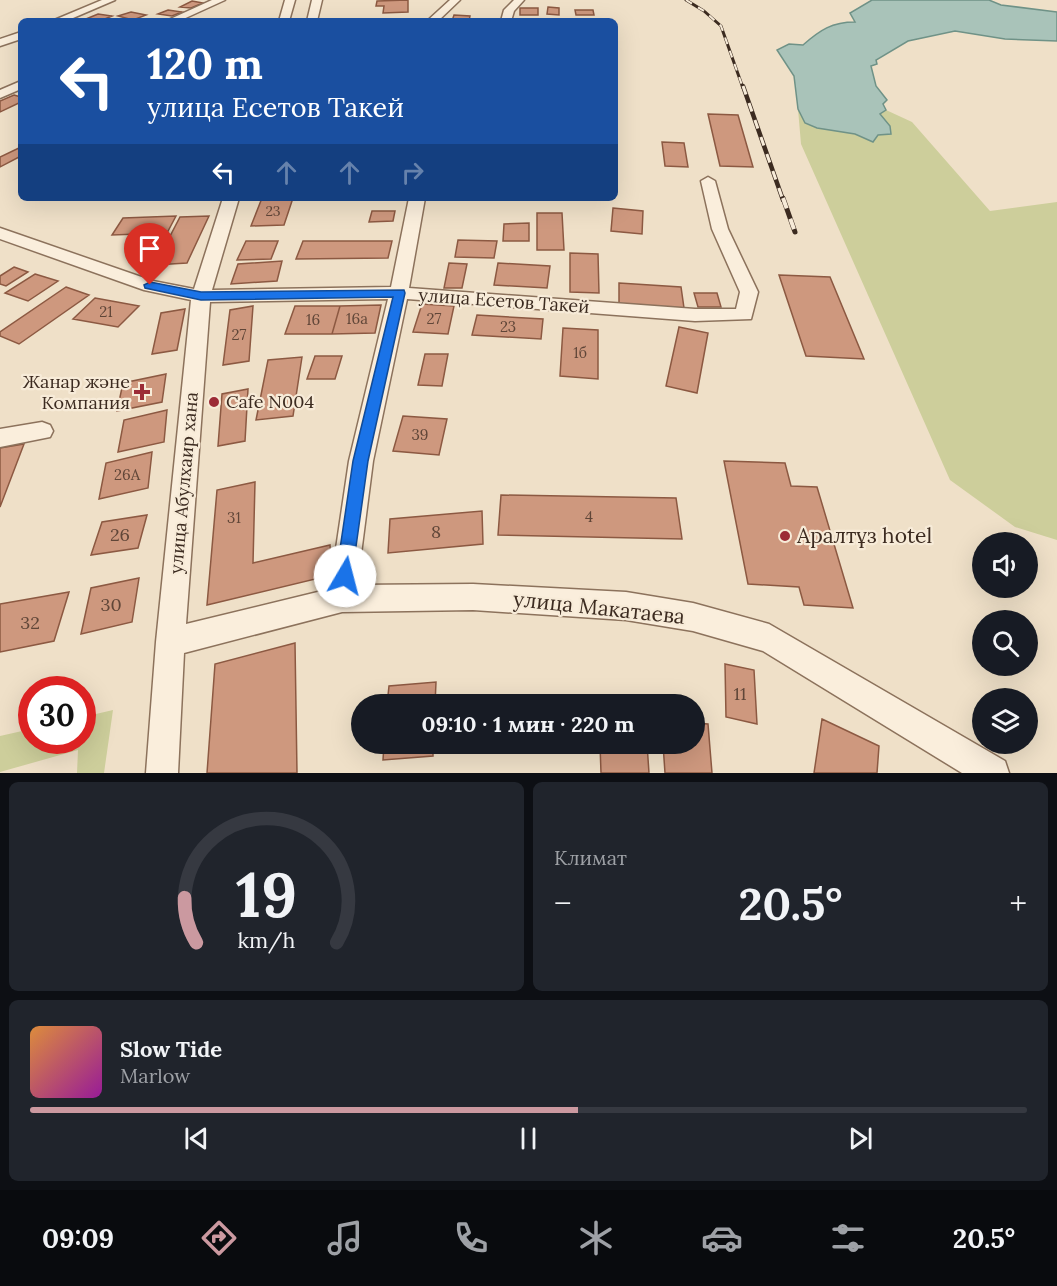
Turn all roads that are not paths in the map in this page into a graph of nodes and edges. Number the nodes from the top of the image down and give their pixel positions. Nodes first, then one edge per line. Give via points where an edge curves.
1 (110, 0) edge
2 (220, 0) edge
3 (290, 0) edge
4 (317, 0) edge
5 (455, 0) edge
6 (519, 0) edge
7 (65, 18) edge
8 (178, 18) edge
9 (285, 18) edge
10 (315, 18) edge
11 (436, 18) edge
12 (507, 18) edge
13 (18, 36) edge
14 (0, 45) edge
15 (18, 50) edge
16 (708, 181) dead end
17 (230, 201) edge
18 (416, 201) edge
19 (0, 233) edge
20 (399, 293) junction
21 (201, 296) junction
22 (42, 431) dead end
23 (0, 438) edge
24 (342, 598) junction
25 (170, 642) junction
26 (162, 773) edge
27 (993, 773) edge

1 - 7 street
2 - 8 street
3 - 9 street
4 - 10 street
5 - 11 street
6 - 12 street
13 - 14 street
14 - 15 street
16 - 20 street, улица Есетов Такей via 720,229 749,292 744,315 695,315
17 - 21 street, улица Абулхаир хана
18 - 20 street
19 - 21 street, улица Есетов Такей via 150,285
20 - 21 street, улица Есетов Такей
20 - 24 street via 361,461
21 - 25 street, улица Абулхаир хана
22 - 23 street
24 - 25 street, улица Макатаева
24 - 27 street, улица Макатаева via 473,597 626,606 693,617 769,638
25 - 26 street, улица Абулхаир хана

